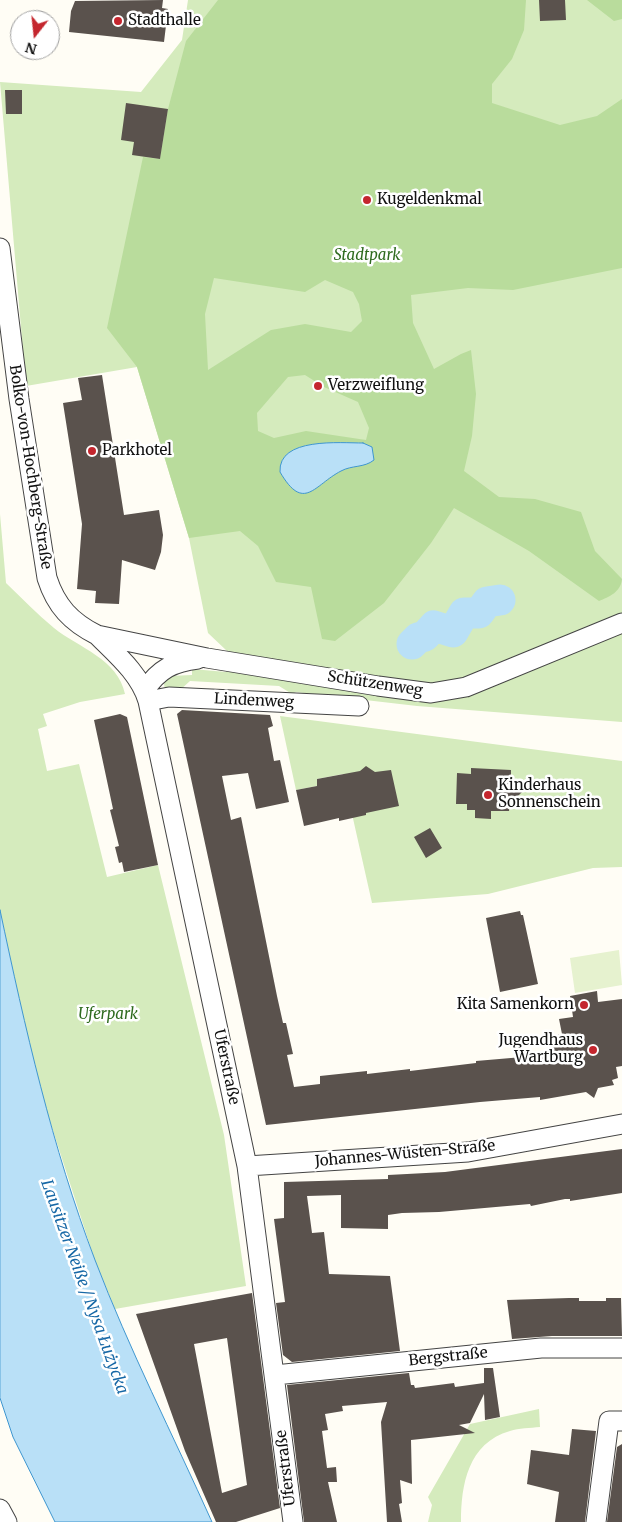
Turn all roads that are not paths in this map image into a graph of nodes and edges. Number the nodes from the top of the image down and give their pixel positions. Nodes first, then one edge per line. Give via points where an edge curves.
1 (0, 248) edge
2 (622, 623) edge
3 (97, 634) junction
4 (207, 658) junction
5 (146, 695) junction
6 (359, 706) dead end
7 (622, 1124) edge
8 (247, 1166) junction
9 (622, 1348) edge
10 (275, 1375) junction
11 (616, 1421) edge
12 (294, 1522) edge
13 (596, 1522) edge

1 - 3 street, Bolko-von-Hochberg-Straße via 47,578 62,610 81,627
2 - 4 street, Schützenweg via 466,687 431,693
3 - 4 street, Schützenweg
3 - 5 street, Uferstraße via 135,674
4 - 5 street, Schützenweg via 167,666 155,676
5 - 6 street, Lindenweg
5 - 8 street, Uferstraße
7 - 8 street, Johannes-Wüsten-Straße via 468,1152
8 - 10 street, Uferstraße
9 - 10 street, Bergstraße via 541,1348
10 - 12 street, Uferstraße
11 - 13 street

